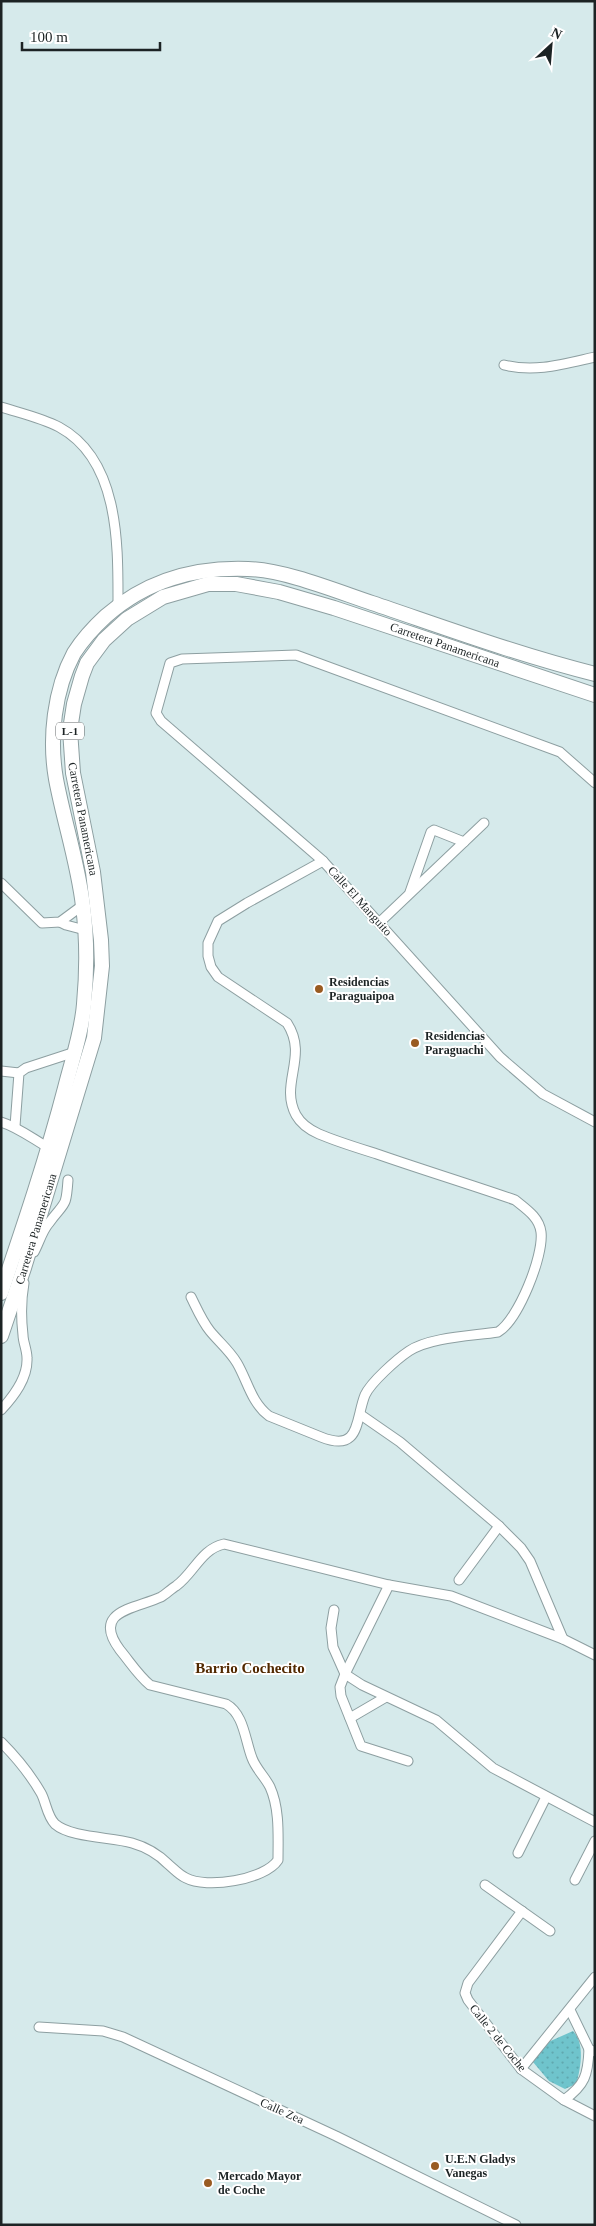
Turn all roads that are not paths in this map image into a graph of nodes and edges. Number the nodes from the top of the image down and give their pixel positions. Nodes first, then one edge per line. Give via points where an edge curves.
1 (595, 358) edge
2 (504, 366) dead end
3 (1, 406) edge
4 (118, 605) junction
5 (595, 674) edge
6 (595, 695) edge
7 (595, 783) edge
8 (484, 823) dead end
9 (464, 842) junction
10 (323, 861) junction
11 (1, 883) edge
12 (410, 894) junction
13 (83, 905) junction
14 (60, 922) junction
15 (380, 922) junction
16 (85, 930) junction
17 (75, 1052) junction
18 (1, 1071) edge
19 (19, 1073) junction
20 (1, 1122) edge
21 (595, 1122) edge
22 (15, 1126) junction
23 (49, 1148) junction
24 (68, 1180) dead end
25 (43, 1221) junction
26 (1, 1293) edge
27 (190, 1298) dead end
28 (1, 1336) edge
29 (1, 1410) edge
30 (361, 1415) junction
31 (499, 1526) junction
32 (459, 1580) dead end
33 (389, 1585) junction
34 (334, 1610) dead end
35 (563, 1639) junction
36 (595, 1655) edge
37 (345, 1674) junction
38 (386, 1697) junction
39 (350, 1718) junction
40 (1, 1742) edge
41 (408, 1761) dead end
42 (546, 1797) junction
43 (595, 1822) edge
44 (595, 1841) edge
45 (518, 1853) dead end
46 (575, 1880) dead end
47 (485, 1885) dead end
48 (522, 1911) junction
49 (550, 1931) dead end
50 (595, 1977) edge
51 (570, 2010) junction
52 (39, 2027) dead end
53 (592, 2051) edge
54 (520, 2069) junction
55 (564, 2100) junction
56 (595, 2116) edge
57 (516, 2225) edge

1 - 2 street via 564,366 532,369
3 - 4 street via 59,427 89,454 112,502 118,546
4 - 5 main road, Carretera Panamericana / L-1 via 180,575 207,569 250,569 283,575
4 - 13 main road, Carretera Panamericana / L-1 via 94,626 74,654 59,698 55,723 57,782
6 - 25 main road, Carretera Panamericana / L-1 via 334,608 236,584 208,584 163,597 127,618 104,640 87,663 74,704 70,730 73,773 98,900 102,966 94,1038
7 - 10 street, Calle El Manguito via 560,752 296,655 182,659 170,663 156,713 161,721
8 - 9 street
9 - 12 street
9 - 12 street via 439,830 431,832
10 - 15 street, Calle El Manguito
10 - 30 street via 218,921 208,943 211,967 218,977 287,1023 294,1033 297,1046 290,1099 297,1117 318,1134 515,1200 534,1215 541,1232 539,1256 514,1317 506,1327 498,1332 421,1344 407,1352 371,1386
11 - 14 street via 42,923
12 - 15 street
13 - 14 street
13 - 16 main road, Carretera Panamericana / L-1
14 - 16 street
15 - 21 street, Calle El Manguito via 500,1057 543,1094
16 - 17 main road, Carretera Panamericana / L-1 via 84,1006
17 - 19 street
17 - 23 main road, Carretera Panamericana / L-1
18 - 19 street
19 - 22 street
20 - 22 street
22 - 23 street
23 - 26 main road, Carretera Panamericana / L-1
24 - 25 street via 62,1209
25 - 28 main road, Carretera Panamericana / L-1
25 - 29 street via 24,1282 23,1336 27,1359 23,1378 13,1397
27 - 30 street via 210,1332 238,1364 256,1404 269,1416 336,1442 351,1437
30 - 31 street via 400,1442
31 - 32 street
31 - 35 street via 530,1561
33 - 35 street via 451,1596
33 - 37 street
33 - 40 street via 224,1544 208,1551 179,1584 161,1596 120,1612 111,1623 113,1640 150,1685 226,1704 236,1712 252,1758 270,1787 277,1816 278,1860 268,1870 244,1880 190,1880 142,1846 66,1830 56,1824 32,1780
34 - 37 street via 331,1628 333,1647
35 - 36 street
37 - 38 street
37 - 39 street via 340,1692
38 - 39 street
38 - 42 street via 436,1720 493,1768
39 - 41 street via 362,1747
42 - 43 street
42 - 45 street
44 - 46 street
47 - 48 street
48 - 49 street
48 - 54 street, Calle 2 de Coche via 468,1983 465,1993
50 - 51 street
51 - 53 street
51 - 54 street
52 - 57 street, Calle Zea via 103,2031 123,2037 336,2136
53 - 55 street via 588,2070 578,2090
54 - 55 street, Calle 2 de Coche
55 - 56 street, Calle 2 de Coche

